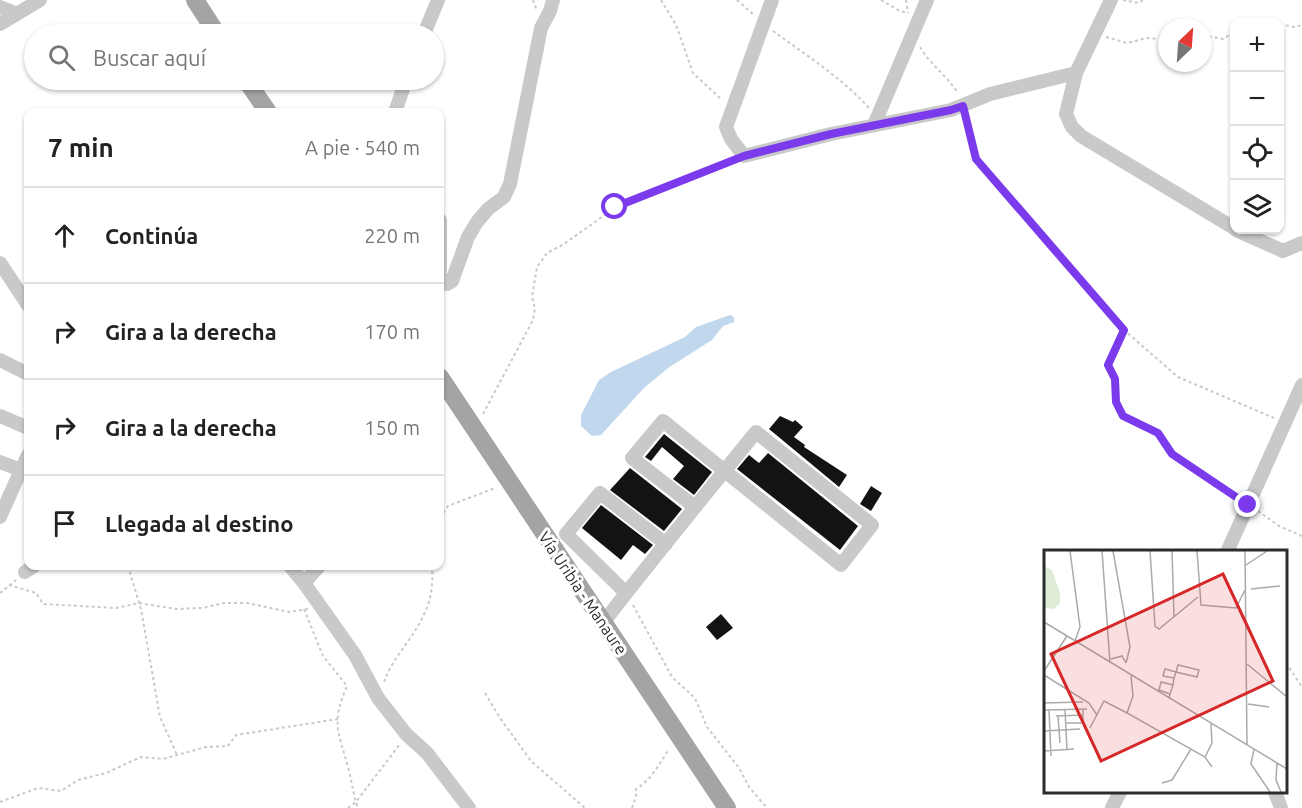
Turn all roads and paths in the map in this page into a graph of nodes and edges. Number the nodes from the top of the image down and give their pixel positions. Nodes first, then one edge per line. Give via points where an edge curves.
1 (40, 0) edge
2 (195, 0) edge
3 (438, 0) edge
4 (553, 0) edge
5 (661, 0) edge
6 (736, 0) edge
7 (772, 0) edge
8 (881, 0) edge
9 (906, 0) edge
10 (927, 0) edge
11 (1111, 0) edge
12 (1122, 0) edge
13 (1143, 0) edge
14 (0, 8) edge
15 (17, 14) junction
16 (762, 23) junction
17 (912, 23) junction
18 (0, 24) edge
19 (211, 24) edge
20 (428, 24) edge
21 (1284, 25) edge
22 (1302, 25) edge
23 (1094, 35) junction
24 (1230, 35) edge
25 (1212, 37) edge
26 (1158, 39) edge
27 (1076, 72) junction
28 (253, 90) edge
29 (403, 90) edge
30 (963, 106) junction
31 (265, 108) edge
32 (396, 108) edge
33 (731, 108) junction
34 (875, 121) junction
35 (744, 156) junction
36 (1230, 226) edge
37 (1246, 234) edge
38 (1302, 243) edge
39 (0, 263) edge
40 (444, 282) edge
41 (24, 299) edge
42 (1124, 330) junction
43 (0, 360) edge
44 (24, 372) edge
45 (444, 383) edge
46 (1302, 385) edge
47 (0, 416) edge
48 (1285, 423) junction
49 (24, 426) edge
50 (474, 429) junction
51 (0, 462) edge
52 (24, 464) edge
53 (21, 470) junction
54 (725, 471) junction
55 (509, 482) junction
56 (1248, 505) junction
57 (695, 507) junction
58 (444, 512) edge
59 (0, 517) edge
60 (1302, 536) edge
61 (666, 544) junction
62 (1228, 550) edge
63 (29, 570) edge
64 (129, 570) edge
65 (293, 570) edge
66 (315, 570) edge
67 (432, 570) edge
68 (304, 583) junction
69 (9, 585) junction
70 (0, 593) edge
71 (626, 593) junction
72 (139, 603) junction
73 (304, 608) junction
74 (326, 611) junction
75 (603, 623) junction
76 (1287, 664) edge
77 (1302, 687) edge
78 (485, 693) dead end
79 (378, 698) junction
80 (338, 719) junction
81 (406, 734) junction
82 (678, 735) junction
83 (177, 755) junction
84 (1119, 793) edge
85 (1275, 793) edge
86 (0, 802) edge
87 (356, 802) junction
88 (348, 808) edge
89 (358, 808) edge
90 (469, 808) edge
91 (585, 808) edge
92 (632, 808) edge
93 (727, 808) edge
94 (767, 808) edge
95 (1112, 808) edge
96 (1281, 808) edge

1 - 15 street
2 - 19 main road
3 - 20 street
4 - 40 street via 541,28 510,184 504,197 477,222 452,281
5 - 33 path via 676,25 693,73
6 - 16 path
7 - 16 street
8 - 17 path
9 - 17 path
10 - 17 street
11 - 23 street
12 - 13 path
14 - 15 street
15 - 18 street
16 - 33 street
16 - 34 path via 842,82 858,96
17 - 30 path via 914,44 953,87
17 - 34 street
21 - 22 path
23 - 26 path via 1127,43
23 - 27 street
24 - 25 path via 1223,39
27 - 30 street via 990,94
27 - 36 street via 1066,114 1081,136
28 - 31 main road
29 - 32 street
30 - 34 street
30 - 42 path via 976,159
33 - 35 street via 726,127
34 - 35 street
35 - 50 path via 615,207 547,254 537,267 533,320
37 - 38 street via 1283,251
39 - 41 street
42 - 48 path via 1178,377
42 - 56 path via 1108,365 1123,416 1158,433 1172,454
43 - 44 street
45 - 50 main road, Vía Uribia - Manaure
46 - 48 street
47 - 49 street
48 - 56 street
50 - 55 main road, Vía Uribia - Manaure
51 - 53 street
52 - 53 street
53 - 59 street
54 - 54 street via 756,432 872,525 841,565
54 - 57 street
54 - 57 street via 663,421 632,458
55 - 58 path via 448,506
55 - 75 main road, Vía Uribia - Manaure
56 - 60 path
56 - 62 street
57 - 61 street
61 - 71 street
61 - 71 street via 600,493 566,534
63 - 69 path
64 - 72 path
65 - 68 street
66 - 68 street
67 - 79 path via 433,585 425,613 388,669
68 - 74 street
69 - 70 path
69 - 72 path via 36,593 43,604 116,608
71 - 75 street
71 - 94 path via 672,677 695,699 707,727
72 - 73 path via 176,609 224,603 247,603 289,612
72 - 83 path via 160,717
73 - 74 path
73 - 80 path via 324,656 347,686
74 - 79 street
75 - 82 main road, Vía Uribia - Manaure
76 - 77 path
78 - 91 path via 531,761
79 - 81 street
80 - 83 path via 236,735 228,746
80 - 87 path via 338,734
81 - 87 path
81 - 90 street via 427,753
82 - 92 path via 653,773 636,789
82 - 93 main road, Vía Uribia - Manaure
83 - 86 path via 163,759 141,757 61,790 38,788
84 - 95 street
85 - 96 street
87 - 88 path
87 - 89 path

